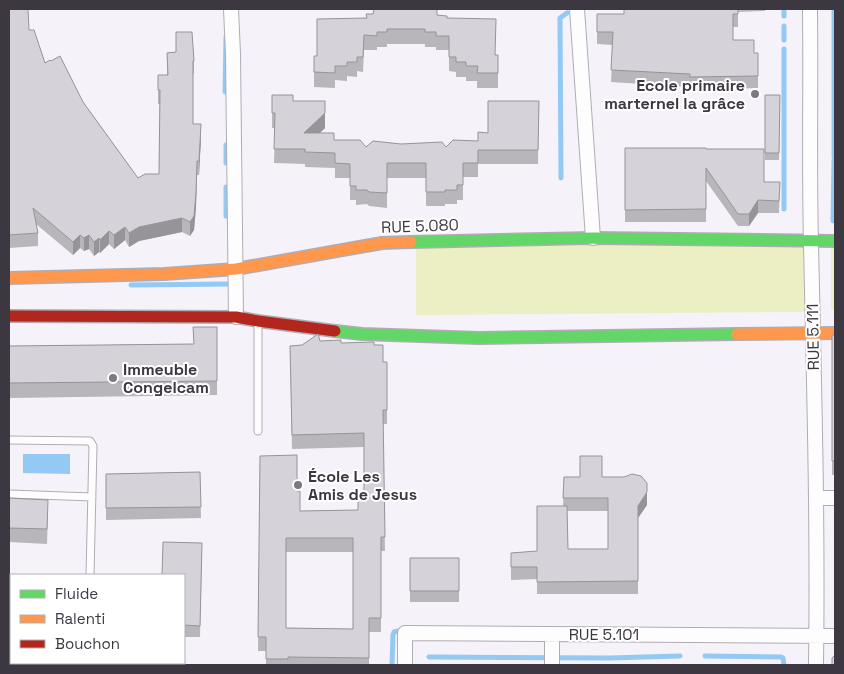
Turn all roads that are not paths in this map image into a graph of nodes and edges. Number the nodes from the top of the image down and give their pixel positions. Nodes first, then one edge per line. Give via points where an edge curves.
1 (231, 9) edge
2 (577, 9) edge
3 (810, 9) edge
4 (593, 238) junction
5 (835, 241) edge
6 (811, 242) junction
7 (236, 269) junction
8 (9, 278) edge
9 (9, 316) edge
10 (236, 317) junction
11 (258, 321) junction
12 (814, 333) junction
13 (835, 333) edge
14 (258, 430) dead end
15 (9, 440) edge
16 (9, 494) edge
17 (92, 496) junction
18 (816, 498) junction
19 (835, 498) edge
20 (90, 574) edge
21 (552, 634) junction
22 (816, 635) junction
23 (835, 636) edge
24 (405, 665) edge
25 (552, 665) edge
26 (816, 665) edge

1 - 7 street
2 - 4 street
3 - 6 street, RUE 5.111
4 - 6 main road, RUE 5.080
4 - 7 main road, RUE 5.080 via 382,243
5 - 6 main road, RUE 5.080
6 - 12 street, RUE 5.111
7 - 8 main road, RUE 5.080
7 - 10 street
9 - 10 main road
10 - 11 main road
11 - 12 main road via 362,334 479,338
11 - 14 lane
12 - 13 main road
12 - 18 street, RUE 5.111
15 - 17 lane via 90,441 93,446
16 - 17 lane
17 - 20 lane
18 - 19 street
18 - 22 street, RUE 5.111
21 - 22 street, RUE 5.101
21 - 24 street, RUE 5.101 via 405,633
21 - 25 street
22 - 23 street, RUE 5.101
22 - 26 street, RUE 5.111

